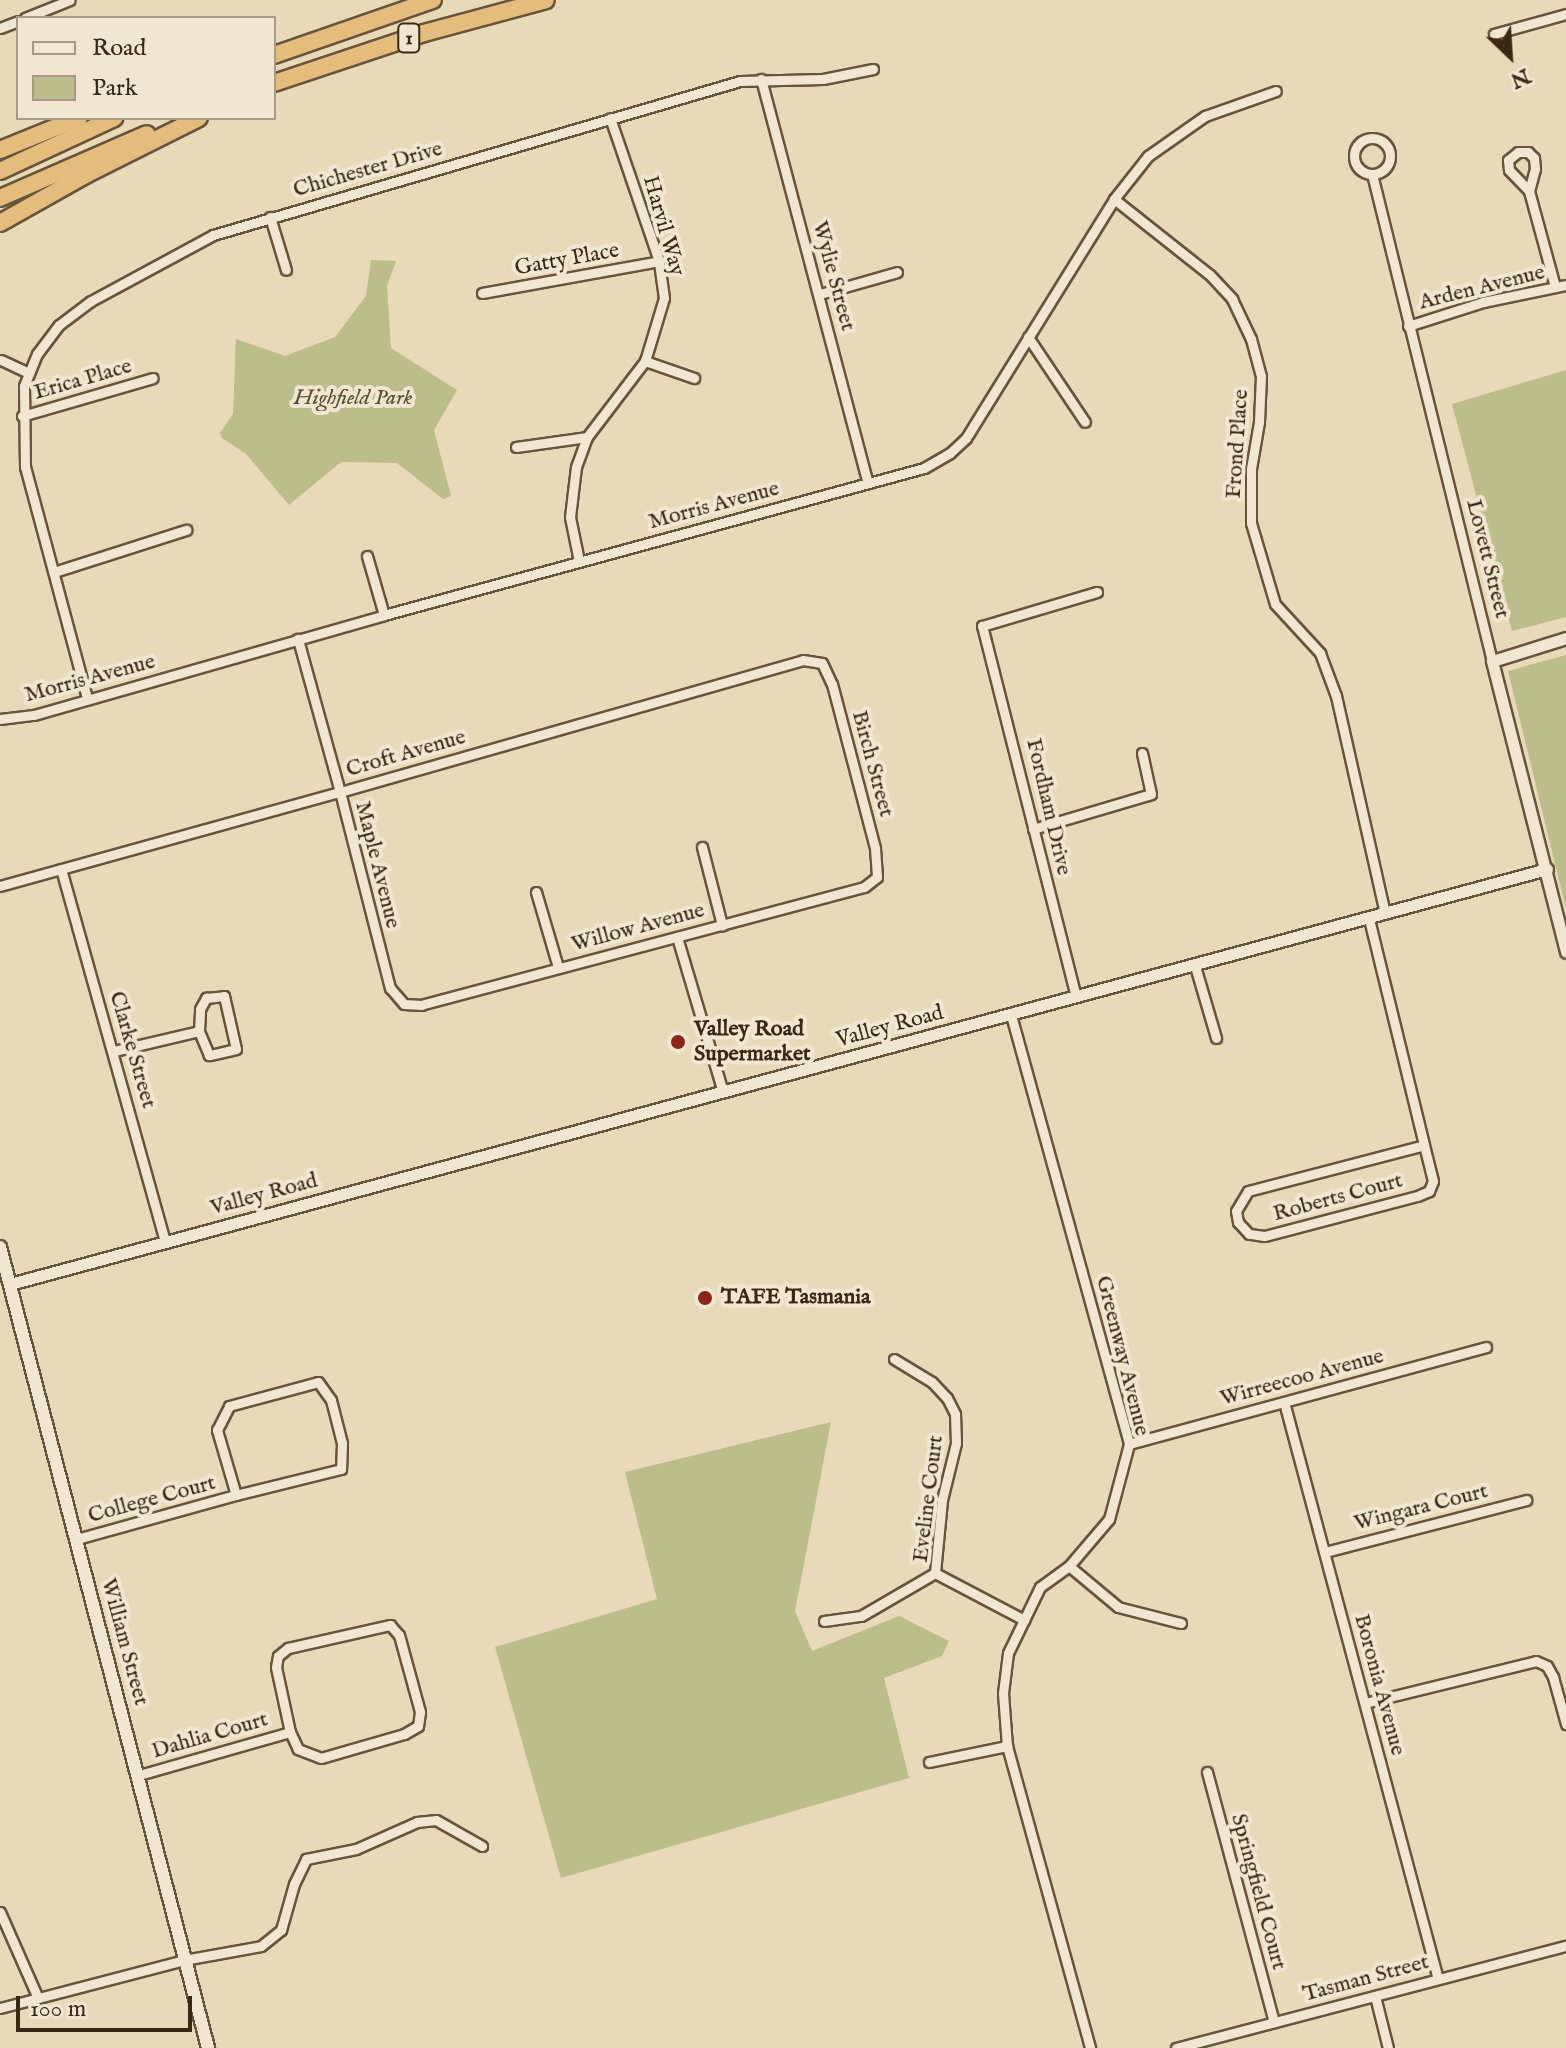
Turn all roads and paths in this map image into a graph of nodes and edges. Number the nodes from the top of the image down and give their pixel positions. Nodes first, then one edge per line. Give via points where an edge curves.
1 (70, 0) edge
2 (433, 0) edge
3 (546, 0) edge
4 (1566, 14) edge
5 (30, 16) edge
6 (365, 21) junction
7 (1494, 34) dead end
8 (276, 47) edge
9 (276, 54) edge
10 (873, 69) dead end
11 (761, 79) junction
12 (276, 82) edge
13 (1276, 91) dead end
14 (610, 118) junction
15 (74, 120) edge
16 (110, 120) edge
17 (180, 120) edge
18 (195, 120) edge
19 (0, 150) edge
20 (0, 171) edge
21 (1372, 174) junction
22 (1529, 191) dead end
23 (0, 198) edge
24 (1114, 199) junction
25 (270, 217) junction
26 (0, 223) edge
27 (659, 261) junction
28 (286, 270) dead end
29 (897, 272) dead end
30 (1561, 286) edge
31 (482, 293) dead end
32 (820, 294) junction
33 (1408, 326) junction
34 (1028, 337) junction
35 (1, 360) edge
36 (645, 361) junction
37 (29, 373) junction
38 (153, 378) dead end
39 (694, 378) dead end
40 (22, 416) junction
41 (1085, 422) dead end
42 (587, 437) junction
43 (516, 447) dead end
44 (868, 483) junction
45 (186, 530) dead end
46 (367, 556) dead end
47 (579, 561) junction
48 (54, 572) junction
49 (1097, 592) dead end
50 (384, 615) junction
51 (1566, 638) edge
52 (298, 639) junction
53 (1492, 661) junction
54 (822, 663) joint
55 (87, 698) junction
56 (0, 719) edge
57 (1142, 753) dead end
58 (340, 792) junction
59 (1033, 829) junction
60 (702, 847) dead end
61 (61, 869) junction
62 (1547, 869) junction
63 (877, 877) joint
64 (0, 886) edge
65 (536, 892) dead end
66 (1385, 914) junction
67 (1369, 919) junction
68 (722, 925) junction
69 (677, 937) junction
70 (1566, 952) edge
71 (1195, 966) junction
72 (558, 967) junction
73 (1076, 997) junction
74 (404, 1004) joint
75 (1011, 1015) junction
76 (199, 1031) junction
77 (1216, 1038) dead end
78 (114, 1051) junction
79 (723, 1092) junction
80 (1424, 1145) junction
81 (165, 1242) junction
82 (0, 1247) edge
83 (10, 1284) junction
84 (1486, 1347) dead end
85 (894, 1359) dead end
86 (1284, 1402) junction
87 (1129, 1444) junction
88 (236, 1495) junction
89 (1526, 1500) dead end
90 (77, 1539) junction
91 (1325, 1552) junction
92 (1069, 1566) junction
93 (935, 1573) junction
94 (1024, 1620) junction
95 (824, 1621) dead end
96 (1181, 1623) dead end
97 (1365, 1703) junction
98 (1566, 1724) edge
99 (290, 1732) junction
100 (1007, 1746) junction
101 (929, 1762) dead end
102 (1207, 1772) dead end
103 (139, 1775) junction
104 (482, 1846) dead end
105 (0, 1912) edge
106 (1566, 1946) edge
107 (184, 1960) junction
108 (1438, 1979) junction
109 (1375, 1996) junction
110 (38, 1998) junction
111 (0, 2008) edge
112 (1274, 2022) junction
113 (1180, 2047) edge
114 (208, 2048) edge
115 (1090, 2048) edge
116 (1388, 2048) edge

1 - 5 street
2 - 6 highway, 1
3 - 12 highway, 1 via 424,33
4 - 7 street
6 - 8 highway
6 - 9 highway, 1
10 - 11 street, Chichester Drive via 823,79
11 - 14 street, Chichester Drive
11 - 32 street, Wylie Street
13 - 24 street, Morris Avenue via 1205,116 1148,156
14 - 25 street, Chichester Drive
14 - 27 street, Harvil Way
15 - 19 highway
16 - 20 highway
17 - 23 highway
18 - 26 highway
21 - 21 street, Lovett Street via 1357,167 1353,156 1358,144 1374,137 1388,147 1390,158 1385,169
21 - 33 street, Lovett Street
22 - 30 street
24 - 34 street, Morris Avenue
24 - 66 street, Frond Place via 1210,275 1232,299 1251,339 1261,376 1251,523 1275,604 1320,653 1336,696
25 - 28 street
25 - 37 street, Chichester Drive via 213,235 91,301 59,325
27 - 31 street, Gatty Place
27 - 36 street, Harvil Way via 664,298
29 - 32 street
30 - 33 street, Arden Avenue via 1483,302
32 - 44 street, Wylie Street
33 - 53 street, Lovett Street
34 - 41 street
34 - 44 street, Morris Avenue via 966,438 950,453 924,468
35 - 37 street
36 - 39 street
36 - 42 street, Harvil Way
37 - 40 street, Chichester Drive
38 - 40 street, Erica Place
40 - 48 street, Chichester Drive via 25,467
42 - 43 street
42 - 47 street, Harvil Way via 576,467 570,517
44 - 47 street, Morris Avenue
45 - 48 street
46 - 50 street
47 - 50 street, Morris Avenue
48 - 55 street, Chichester Drive
49 - 59 street, Fordham Drive via 982,626
50 - 52 street, Morris Avenue
51 - 53 street
52 - 55 street, Morris Avenue
52 - 58 street, Maple Avenue
53 - 62 street, Lovett Street
54 - 58 street, Croft Avenue via 803,660
54 - 63 street, Birch Street via 872,833
55 - 56 street, Morris Avenue via 34,715
57 - 59 street via 1151,794
58 - 61 street, Croft Avenue
58 - 74 street, Maple Avenue via 390,988
59 - 73 street, Fordham Drive
60 - 68 street
61 - 64 street, Croft Avenue
61 - 78 street, Clarke Street
62 - 66 street, Valley Road
62 - 70 street, Lovett Street
63 - 68 street, Willow Avenue via 864,887
65 - 72 street
66 - 67 street, Valley Road
67 - 71 street, Valley Road
67 - 80 street, Roberts Court
68 - 69 street, Willow Avenue
69 - 72 street, Willow Avenue
69 - 79 street
71 - 73 street, Valley Road
71 - 77 street
72 - 74 street, Willow Avenue via 422,1005
73 - 75 street, Valley Road
75 - 79 street, Valley Road
75 - 87 street, Greenway Avenue
76 - 76 street via 206,998 224,996 236,1049 209,1055
76 - 78 street
78 - 81 street, Clarke Street
79 - 81 street, Valley Road
80 - 80 street, Roberts Court via 1248,1191 1236,1211 1238,1222 1249,1234 1264,1236 1417,1196 1429,1191 1433,1181
81 - 83 street, Valley Road
82 - 83 main road, William Street
83 - 90 main road, William Street
84 - 86 street, Wirreecoo Avenue
85 - 93 street, Eveline Court via 932,1382 955,1414 956,1443 942,1500
86 - 87 street, Wirreecoo Avenue
86 - 91 street, Boronia Avenue
87 - 92 street, Greenway Avenue via 1109,1519
88 - 88 street, College Court via 217,1430 229,1406 318,1382 331,1400 342,1443 341,1469
88 - 90 street, College Court
89 - 91 street, Wingara Court
90 - 103 main road, William Street
91 - 97 street, Boronia Avenue
92 - 94 street, Greenway Avenue via 1040,1587
92 - 96 street via 1118,1607
93 - 94 street, Eveline Court
93 - 95 street via 861,1616
94 - 100 street, Greenway Avenue via 1008,1653 1003,1693
97 - 98 street via 1536,1661 1553,1677
97 - 108 street, Boronia Avenue
99 - 99 street, Dahlia Court via 278,1656 288,1648 390,1625 399,1635 420,1712 418,1726 321,1758 298,1749
99 - 103 street, Dahlia Court
100 - 101 street
100 - 115 street, Greenway Avenue
102 - 112 street, Springfield Court
103 - 107 main road, William Street
104 - 107 street via 436,1820 417,1822 356,1849 306,1859 281,1930 261,1946
105 - 110 street
106 - 108 street, Tasman Street
107 - 110 street
107 - 114 main road, William Street
108 - 109 street, Tasman Street
109 - 112 street, Tasman Street
109 - 116 street
110 - 111 street
112 - 113 street, Tasman Street

